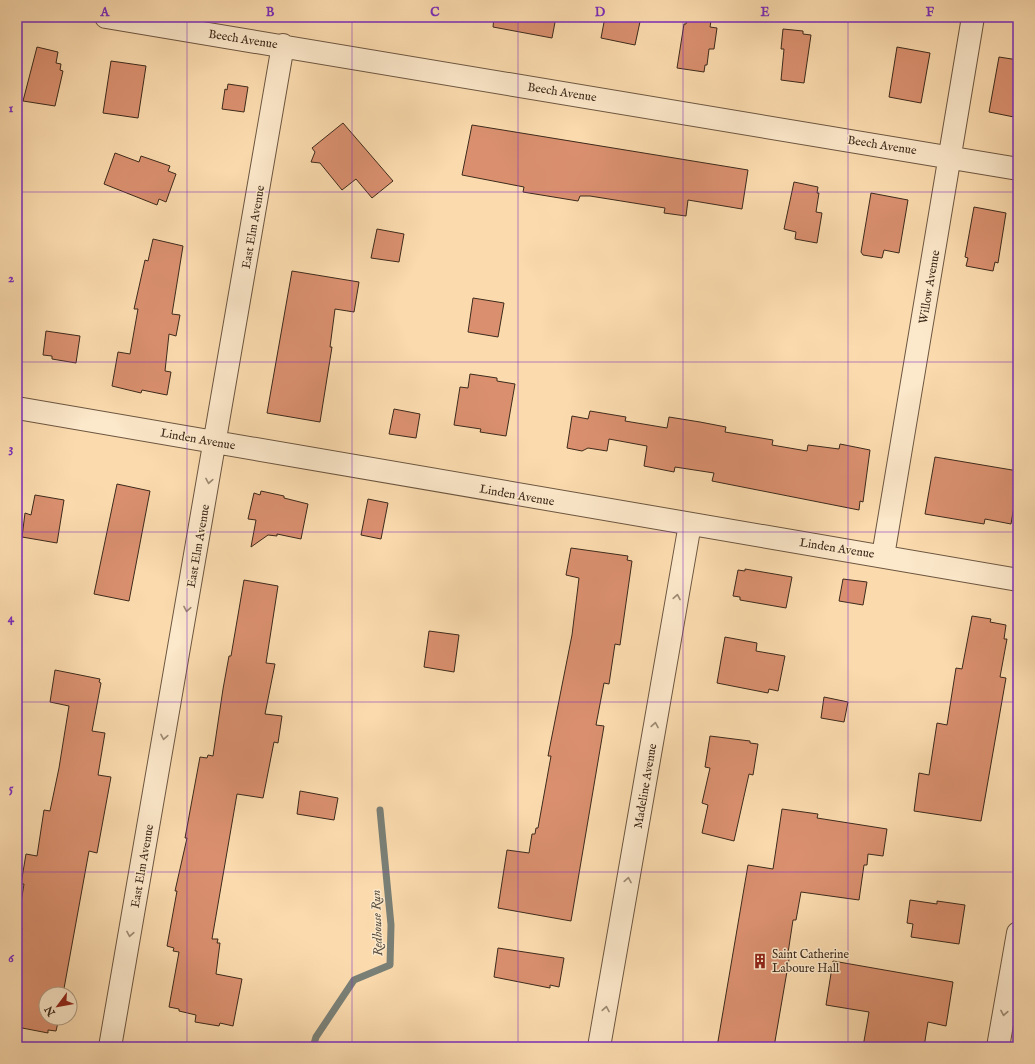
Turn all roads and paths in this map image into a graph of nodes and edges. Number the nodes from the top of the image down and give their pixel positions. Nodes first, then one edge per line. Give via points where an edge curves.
1 (106, 17) edge
2 (973, 17) edge
3 (283, 46) junction
4 (951, 157) junction
5 (1018, 169) edge
6 (17, 408) edge
7 (216, 442) junction
8 (690, 524) junction
9 (883, 556) junction
10 (1018, 580) edge
11 (1018, 933) edge
12 (110, 1047) edge
13 (599, 1047) edge
14 (998, 1047) edge

1 - 3 street, Beech Avenue
2 - 4 street, Willow Avenue
3 - 4 street, Beech Avenue
3 - 7 street, East Elm Avenue
4 - 5 street, Beech Avenue
4 - 9 street, Willow Avenue
6 - 7 street, Linden Avenue
7 - 8 street, Linden Avenue
7 -> 12 street, East Elm Avenue
8 - 9 street, Linden Avenue
13 -> 8 street, Madeline Avenue
9 - 10 street, Linden Avenue
11 -> 14 street

